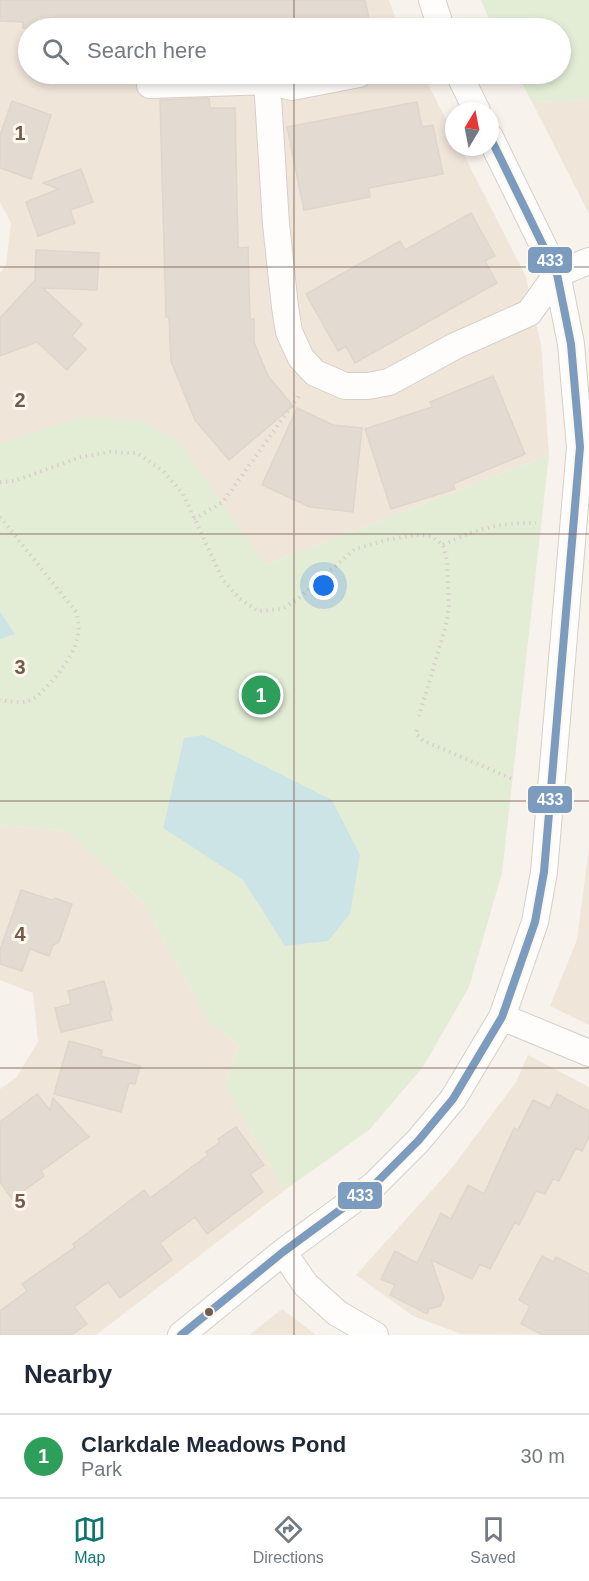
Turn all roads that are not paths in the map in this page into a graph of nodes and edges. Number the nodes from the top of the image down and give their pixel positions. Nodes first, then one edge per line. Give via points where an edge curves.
1 (432, 0) edge
2 (438, 18) edge
3 (179, 84) edge
4 (267, 84) edge
5 (280, 84) edge
6 (307, 84) edge
7 (464, 84) edge
8 (150, 85) dead end
9 (473, 102) edge
10 (499, 155) edge
11 (589, 261) edge
12 (557, 274) junction
13 (502, 1017) junction
14 (589, 1053) edge
15 (283, 1252) junction
16 (181, 1335) edge
17 (375, 1335) edge

1 - 2 street
3 - 8 street
4 - 12 street via 276,224 289,332 300,358 315,373 345,386 389,382 529,312
5 - 6 street
7 - 9 street
10 - 12 street
11 - 12 street
12 - 13 street via 571,344 580,447 544,872 536,921
13 - 14 street
13 - 15 street via 453,1099 418,1141 374,1185
15 - 16 street
15 - 17 street via 306,1284 337,1313

